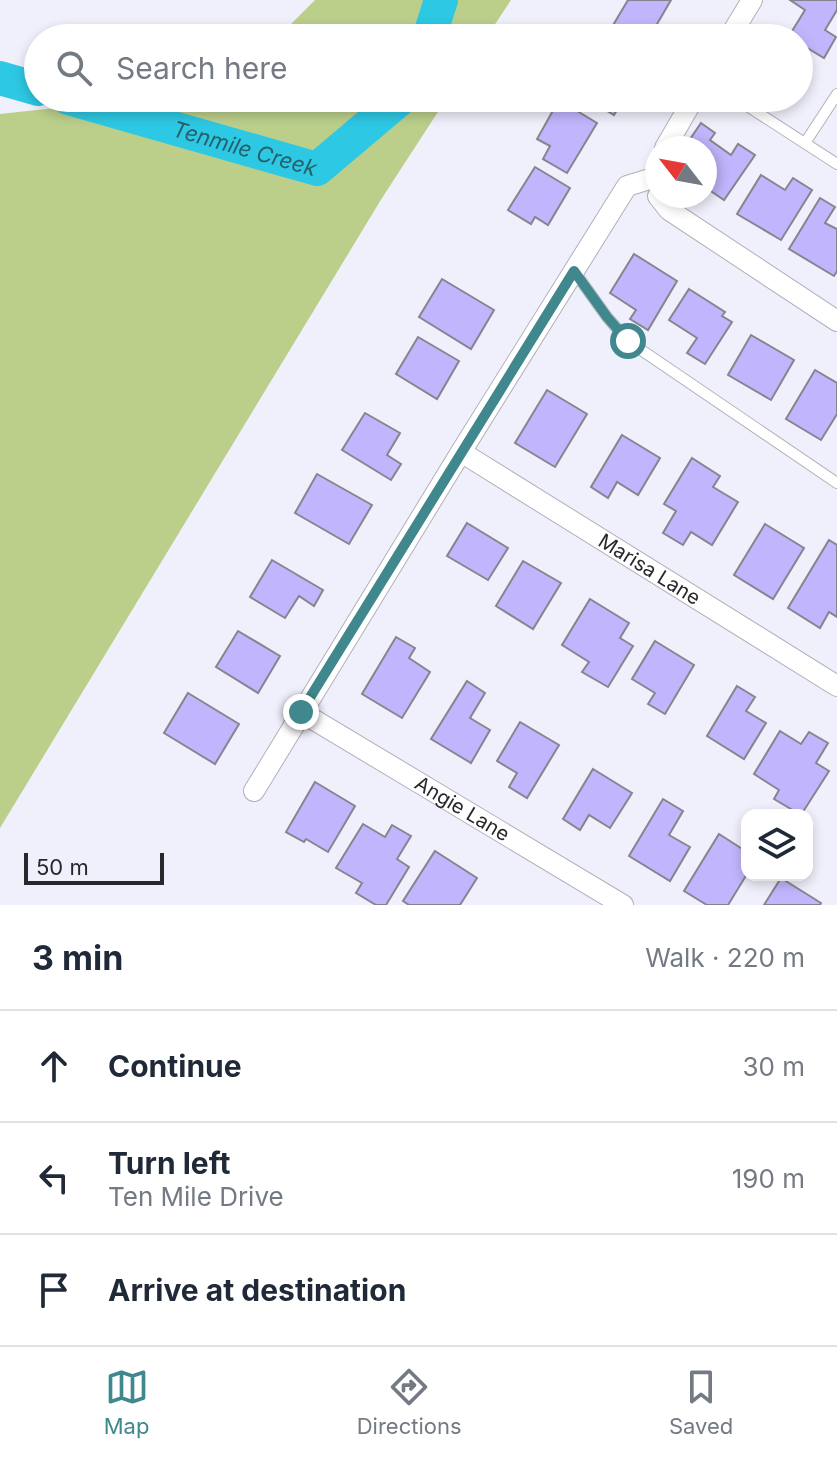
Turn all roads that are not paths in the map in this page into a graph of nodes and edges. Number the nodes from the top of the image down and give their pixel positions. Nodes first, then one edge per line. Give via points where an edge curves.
1 (752, 0) edge
2 (737, 24) edge
3 (837, 94) edge
4 (686, 112) edge
5 (757, 112) edge
6 (672, 136) edge
7 (805, 143) junction
8 (837, 164) edge
9 (645, 186) edge
10 (668, 208) edge
11 (574, 271) junction
12 (837, 321) edge
13 (461, 452) junction
14 (837, 483) edge
15 (837, 686) edge
16 (301, 712) junction
17 (254, 791) dead end
18 (623, 905) edge

1 - 2 street
3 - 7 lane
4 - 6 street
5 - 7 lane
7 - 8 lane
9 - 11 street via 627,186
10 - 12 street
11 - 13 street
11 - 14 lane via 628,341
13 - 15 street, Marisa Lane
13 - 16 street
16 - 17 street
16 - 18 street, Angie Lane

